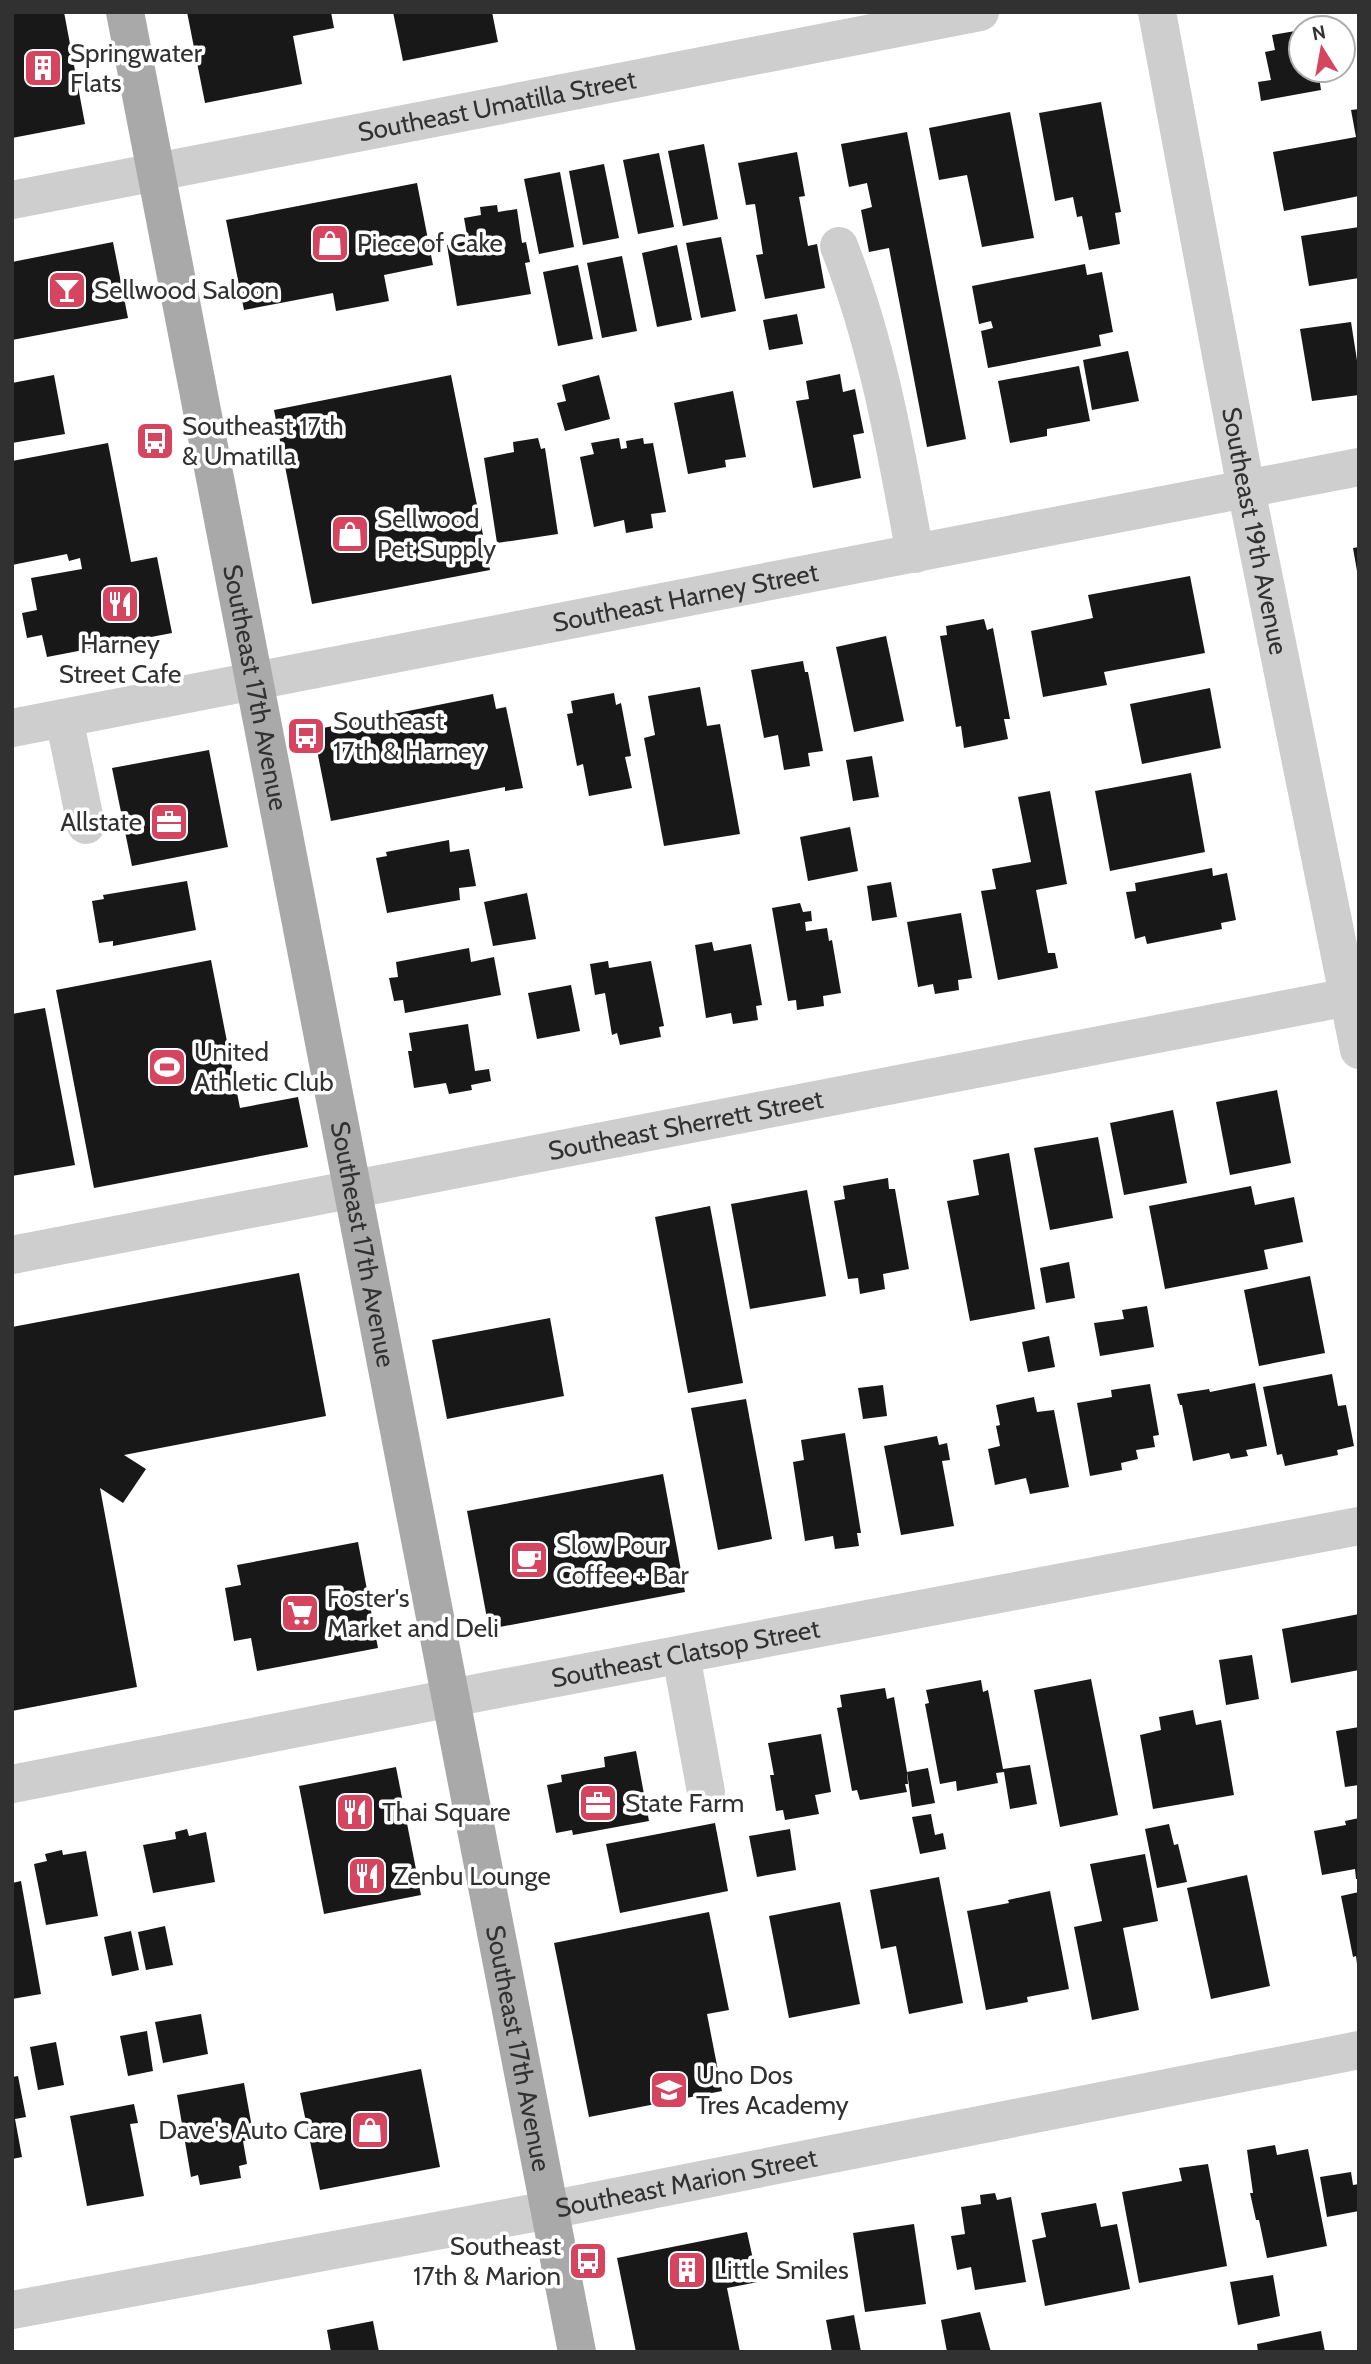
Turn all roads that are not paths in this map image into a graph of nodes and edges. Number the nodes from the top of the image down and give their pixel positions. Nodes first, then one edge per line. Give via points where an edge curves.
1 (125, 12) edge
2 (980, 12) edge
3 (1157, 12) edge
4 (156, 173) junction
5 (12, 200) edge
6 (839, 246) dead end
7 (1359, 467) edge
8 (1246, 489) junction
9 (915, 554) junction
10 (255, 682) junction
11 (64, 718) junction
12 (12, 727) edge
13 (86, 825) dead end
14 (1354, 996) edge
15 (1359, 1050) edge
16 (352, 1190) junction
17 (12, 1255) edge
18 (1359, 1526) edge
19 (681, 1655) junction
20 (450, 1698) junction
21 (12, 1784) edge
22 (706, 1792) dead end
23 (1359, 2050) edge
24 (549, 2210) junction
25 (12, 2310) edge
26 (577, 2352) edge

1 - 4 main road, Southeast 17th Avenue
2 - 4 street, Southeast Umatilla Street
3 - 8 street, Southeast 19th Avenue
4 - 5 street, Southeast Umatilla Street
4 - 10 main road, Southeast 17th Avenue
6 - 9 street via 858,294 891,427
7 - 8 street, Southeast Harney Street
8 - 9 street, Southeast Harney Street
8 - 14 street, Southeast 19th Avenue
9 - 10 street, Southeast Harney Street
10 - 11 street, Southeast Harney Street
10 - 16 main road, Southeast 17th Avenue
11 - 12 street, Southeast Harney Street
11 - 13 street
14 - 15 street, Southeast 19th Avenue
14 - 16 street, Southeast Sherrett Street
16 - 17 street, Southeast Sherrett Street
16 - 20 main road, Southeast 17th Avenue
18 - 19 street, Southeast Clatsop Street
19 - 20 street, Southeast Clatsop Street
19 - 22 street
20 - 21 street, Southeast Clatsop Street
20 - 24 main road, Southeast 17th Avenue
23 - 24 street, Southeast Marion Street
24 - 25 street, Southeast Marion Street
24 - 26 main road, Southeast 17th Avenue

